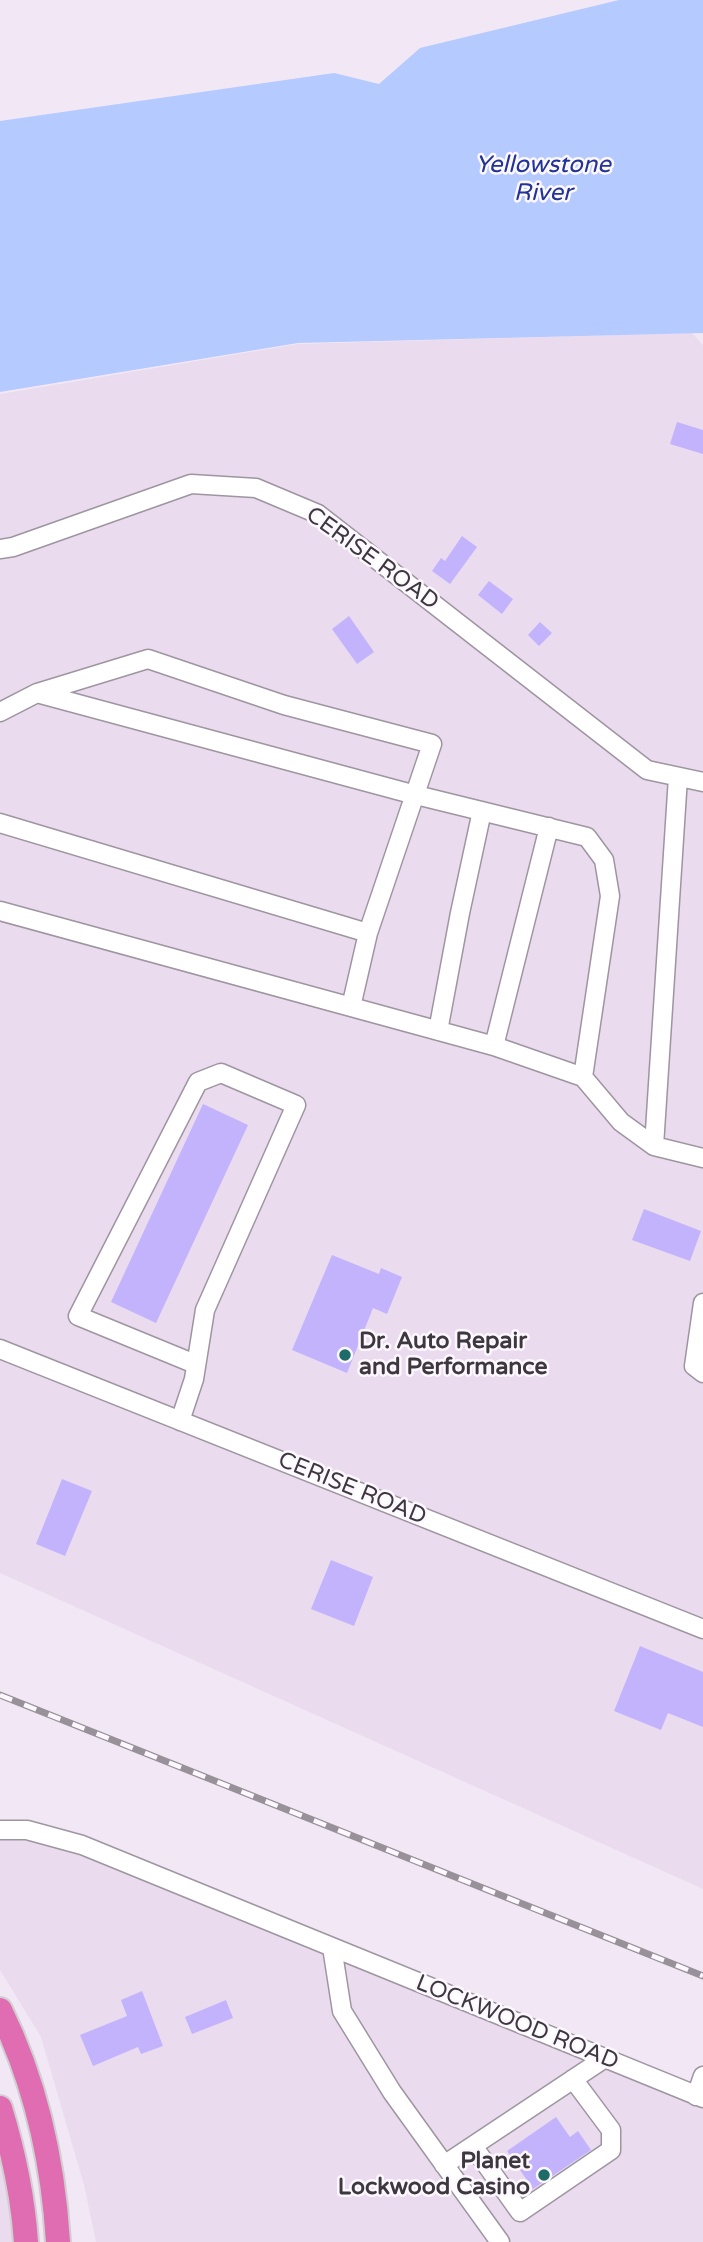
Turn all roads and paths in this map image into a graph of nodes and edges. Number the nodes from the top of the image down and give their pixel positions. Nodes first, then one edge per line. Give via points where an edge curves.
1 (0, 549) edge
2 (37, 693) junction
3 (0, 712) edge
4 (678, 777) junction
5 (703, 782) edge
6 (413, 794) junction
7 (482, 811) junction
8 (0, 823) edge
9 (549, 827) junction
10 (0, 911) edge
11 (368, 933) junction
12 (351, 1007) junction
13 (438, 1031) junction
14 (494, 1046) junction
15 (583, 1077) junction
16 (654, 1146) junction
17 (703, 1158) edge
18 (703, 1303) edge
19 (0, 1349) edge
20 (195, 1364) junction
21 (703, 1373) edge
22 (180, 1421) junction
23 (703, 1629) edge
24 (0, 1830) edge
25 (332, 1947) junction
26 (0, 2010) edge
27 (605, 2058) junction
28 (703, 2076) edge
29 (573, 2079) junction
30 (700, 2097) edge
31 (0, 2108) edge
32 (472, 2146) junction
33 (444, 2165) junction
34 (26, 2242) edge
35 (58, 2242) edge
36 (500, 2242) edge

1 - 4 street, CERISE ROAD via 191,484 256,488 318,514 647,770
2 - 3 street
2 - 6 street
2 - 6 street via 148,659 284,705 432,744
4 - 5 street, CERISE ROAD
4 - 16 street
6 - 7 street
6 - 11 street
7 - 9 street
7 - 13 street
8 - 11 street
9 - 14 street
9 - 15 street via 587,837 604,860 610,896
10 - 12 street
11 - 12 street
12 - 13 street
13 - 14 street
14 - 15 street
15 - 16 street via 621,1122
16 - 17 street
18 - 21 street via 694,1366
19 - 22 street, CERISE ROAD
20 - 20 street via 205,1310 296,1105 221,1073 198,1083 78,1316
20 - 22 street
22 - 23 street, CERISE ROAD
24 - 25 street, LOCKWOOD ROAD via 27,1830 82,1845
25 - 27 street, LOCKWOOD ROAD
25 - 33 street via 342,2011 391,2092
26 - 35 highway via 19,2049 43,2129
27 - 29 street
27 - 30 street, LOCKWOOD ROAD
28 - 30 street
29 - 32 street
29 - 32 street via 611,2130 611,2150 520,2212
31 - 34 highway
32 - 33 street
33 - 36 street

